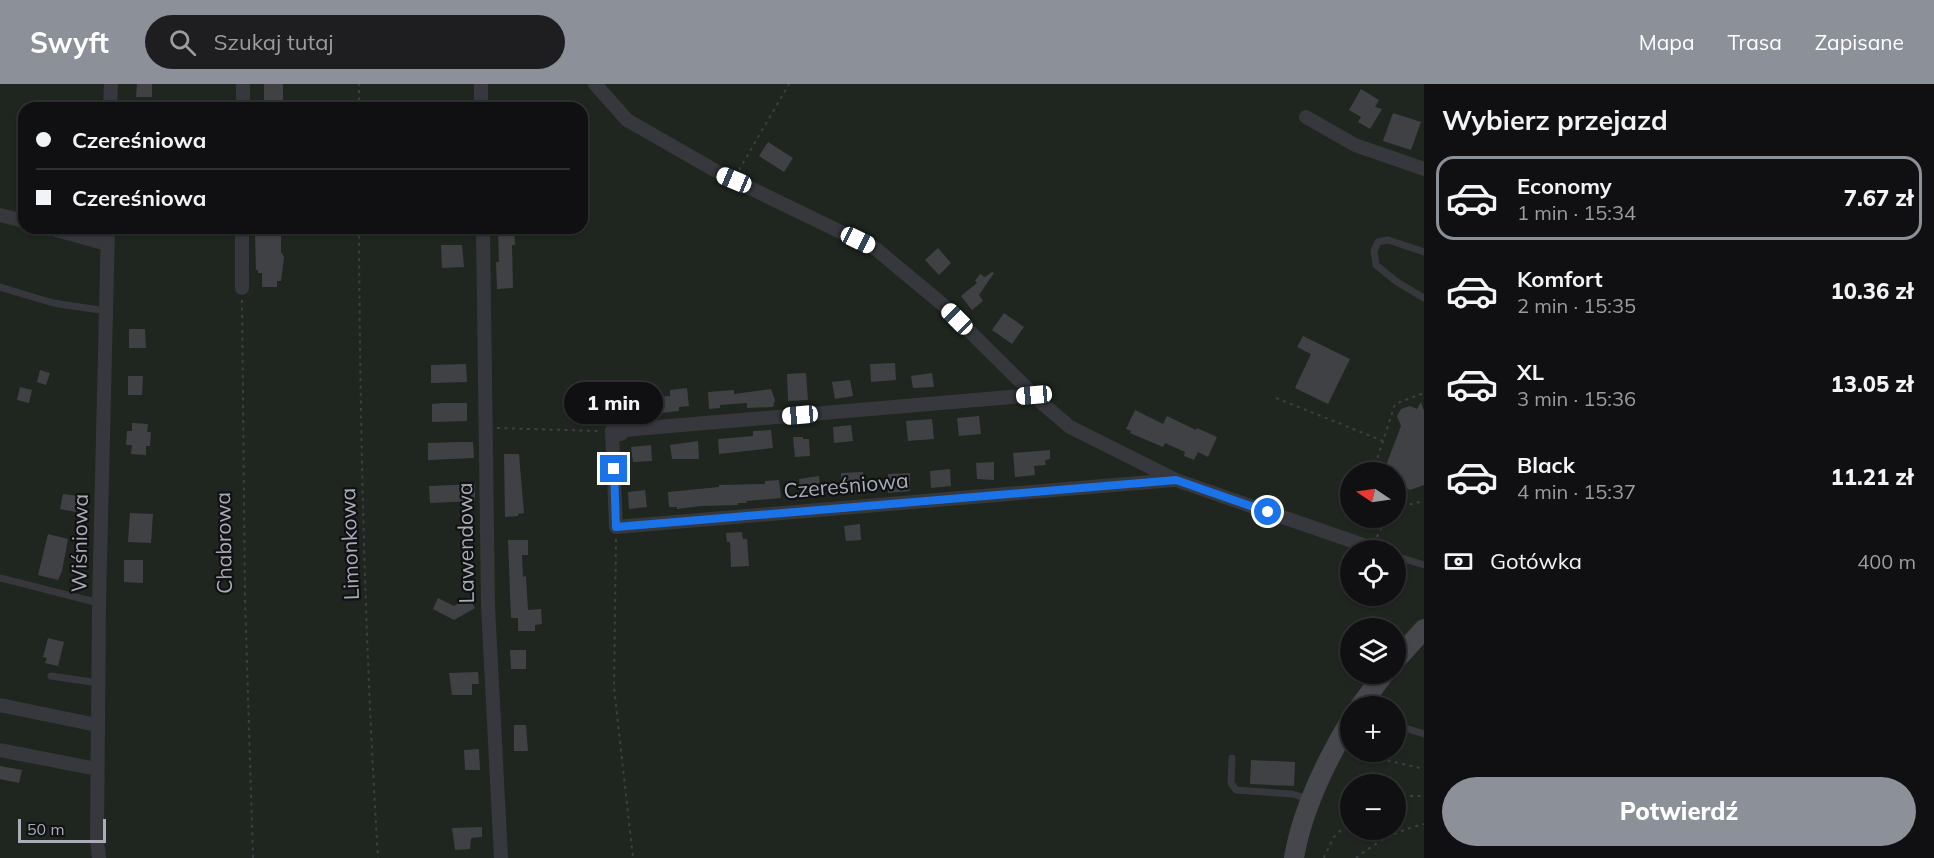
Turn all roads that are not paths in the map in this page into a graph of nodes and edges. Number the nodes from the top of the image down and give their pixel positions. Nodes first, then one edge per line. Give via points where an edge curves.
1 (111, 84) edge
2 (243, 84) edge
3 (481, 84) edge
4 (594, 84) edge
5 (110, 102) edge
6 (243, 102) edge
7 (481, 102) edge
8 (1306, 117) dead end
9 (1424, 169) edge
10 (0, 215) edge
11 (18, 220) edge
12 (71, 234) edge
13 (108, 234) edge
14 (242, 234) edge
15 (483, 234) edge
16 (107, 244) junction
17 (1424, 252) edge
18 (0, 287) edge
19 (242, 288) road end
20 (1424, 298) edge
21 (106, 311) junction
22 (1034, 395) junction
23 (1176, 480) junction
24 (1349, 540) edge
25 (1406, 559) edge
26 (1424, 565) edge
27 (0, 578) edge
28 (99, 603) junction
29 (1418, 640) edge
30 (1406, 651) edge
31 (51, 676) dead end
32 (98, 683) junction
33 (0, 705) edge
34 (97, 725) junction
35 (1406, 728) edge
36 (1424, 734) edge
37 (1340, 738) edge
38 (0, 750) edge
39 (1232, 758) dead end
40 (97, 769) junction
41 (1311, 800) junction
42 (99, 858) edge
43 (501, 858) edge
44 (1294, 858) edge

1 - 5 street
2 - 6 street
3 - 7 street
4 - 22 street, Czereśniowa via 627,120 734,180 876,249 942,304
8 - 9 street via 1355,145
10 - 11 street
12 - 16 street
13 - 16 street, Wiśniowa
14 - 19 street
15 - 43 street, Lawendowa via 488,606
16 - 21 street, Wiśniowa
17 - 20 lane via 1388,240 1378,242 1374,251 1376,265
18 - 21 lane via 53,303
21 - 28 street, Wiśniowa
22 - 23 street, Czereśniowa via 1070,427
22 - 23 street, Czereśniowa via 616,433 616,527
23 - 24 street, Czereśniowa
25 - 26 lane
27 - 28 lane
28 - 32 street, Wiśniowa
29 - 30 street
31 - 32 lane
32 - 34 street, Wiśniowa
33 - 34 street
34 - 40 street, Wiśniowa
35 - 36 lane
37 - 41 street
38 - 40 street
39 - 41 lane via 1231,783 1236,790 1292,794
40 - 42 street, Wiśniowa
41 - 44 street

